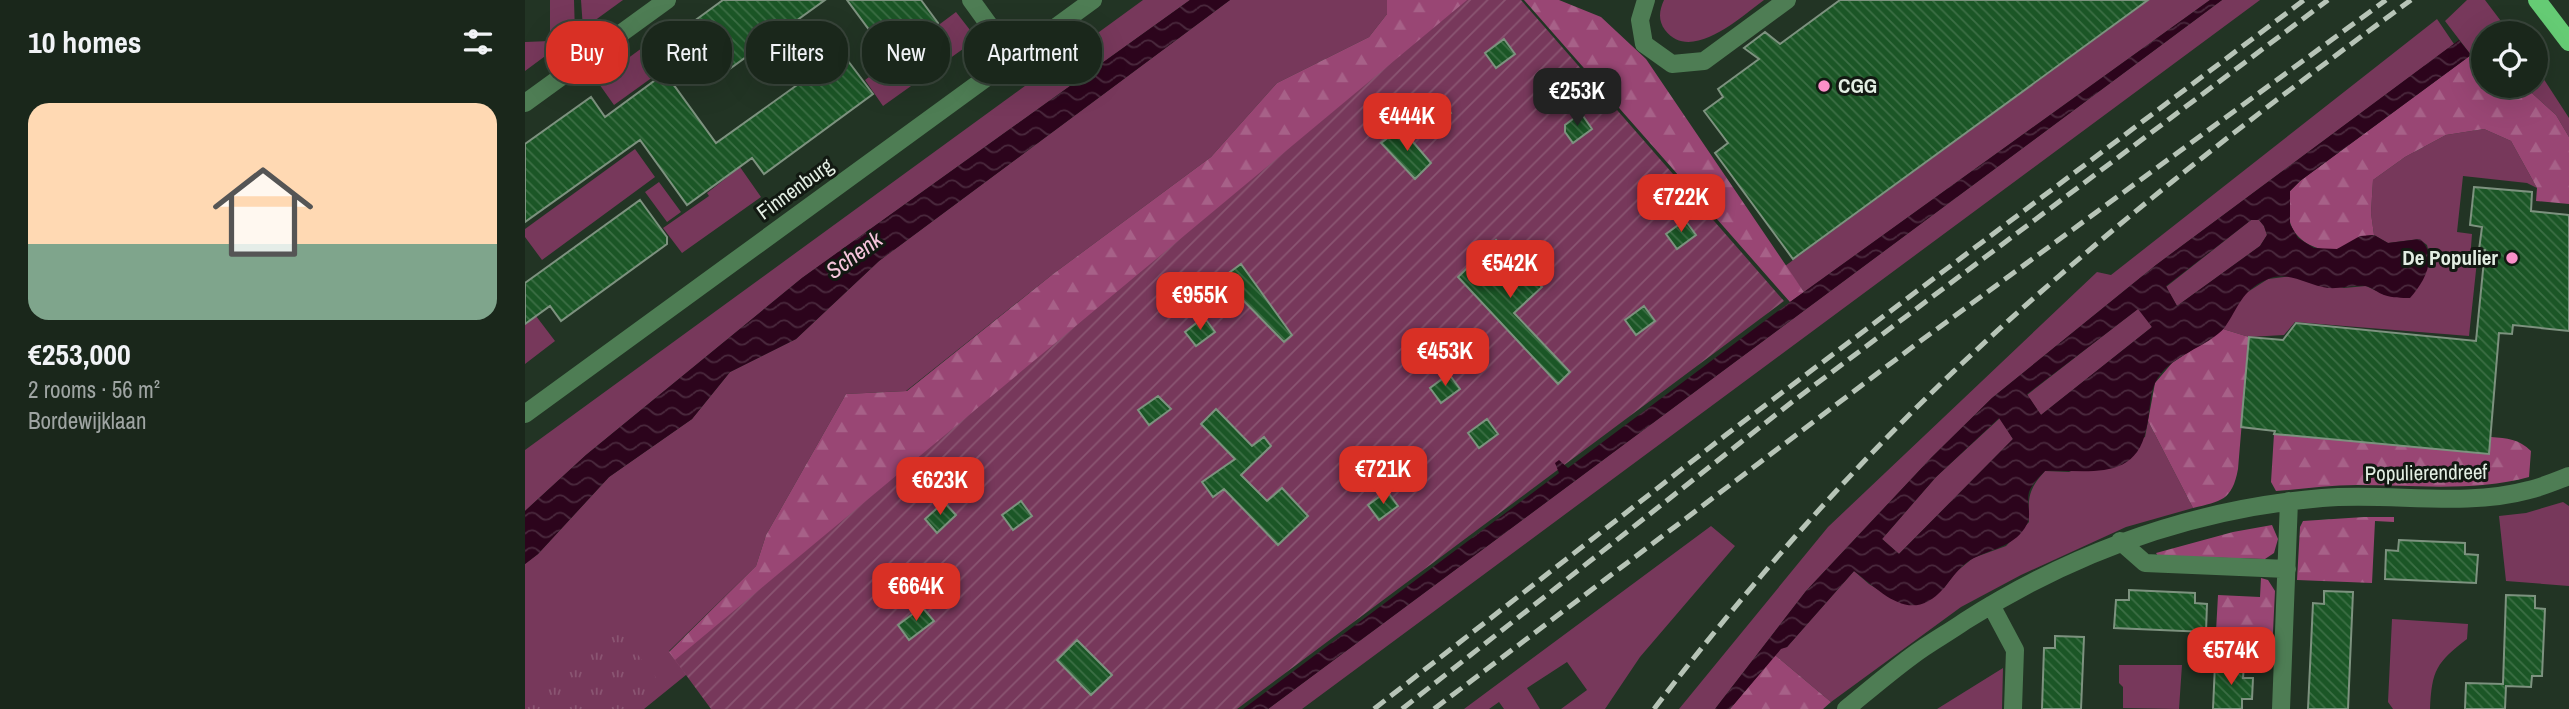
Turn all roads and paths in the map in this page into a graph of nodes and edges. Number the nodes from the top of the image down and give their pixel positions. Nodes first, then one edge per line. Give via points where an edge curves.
1 (667, 0) edge
2 (971, 0) edge
3 (1093, 0) edge
4 (1647, 0) edge
5 (1787, 0) edge
6 (2537, 0) edge
7 (986, 21) edge
8 (2569, 42) edge
9 (525, 103) edge
10 (525, 414) edge
11 (2567, 479) edge
12 (2289, 500) junction
13 (2120, 541) junction
14 (2287, 569) junction
15 (1991, 605) junction
16 (1846, 709) edge
17 (2013, 709) edge
18 (2281, 709) edge

1 - 9 street
2 - 7 street
3 - 10 street, Finnenburg
4 - 5 street via 1640,20 1644,44 1672,64 1704,61
6 - 8 main road
11 - 12 street, Populierendreef via 2482,496
12 - 13 street, Populierendreef via 2236,508
12 - 14 street
13 - 14 street via 2145,563
13 - 15 street, Populierendreef
14 - 18 street
15 - 16 street, Populierendreef via 1914,655
15 - 17 street via 2015,650

